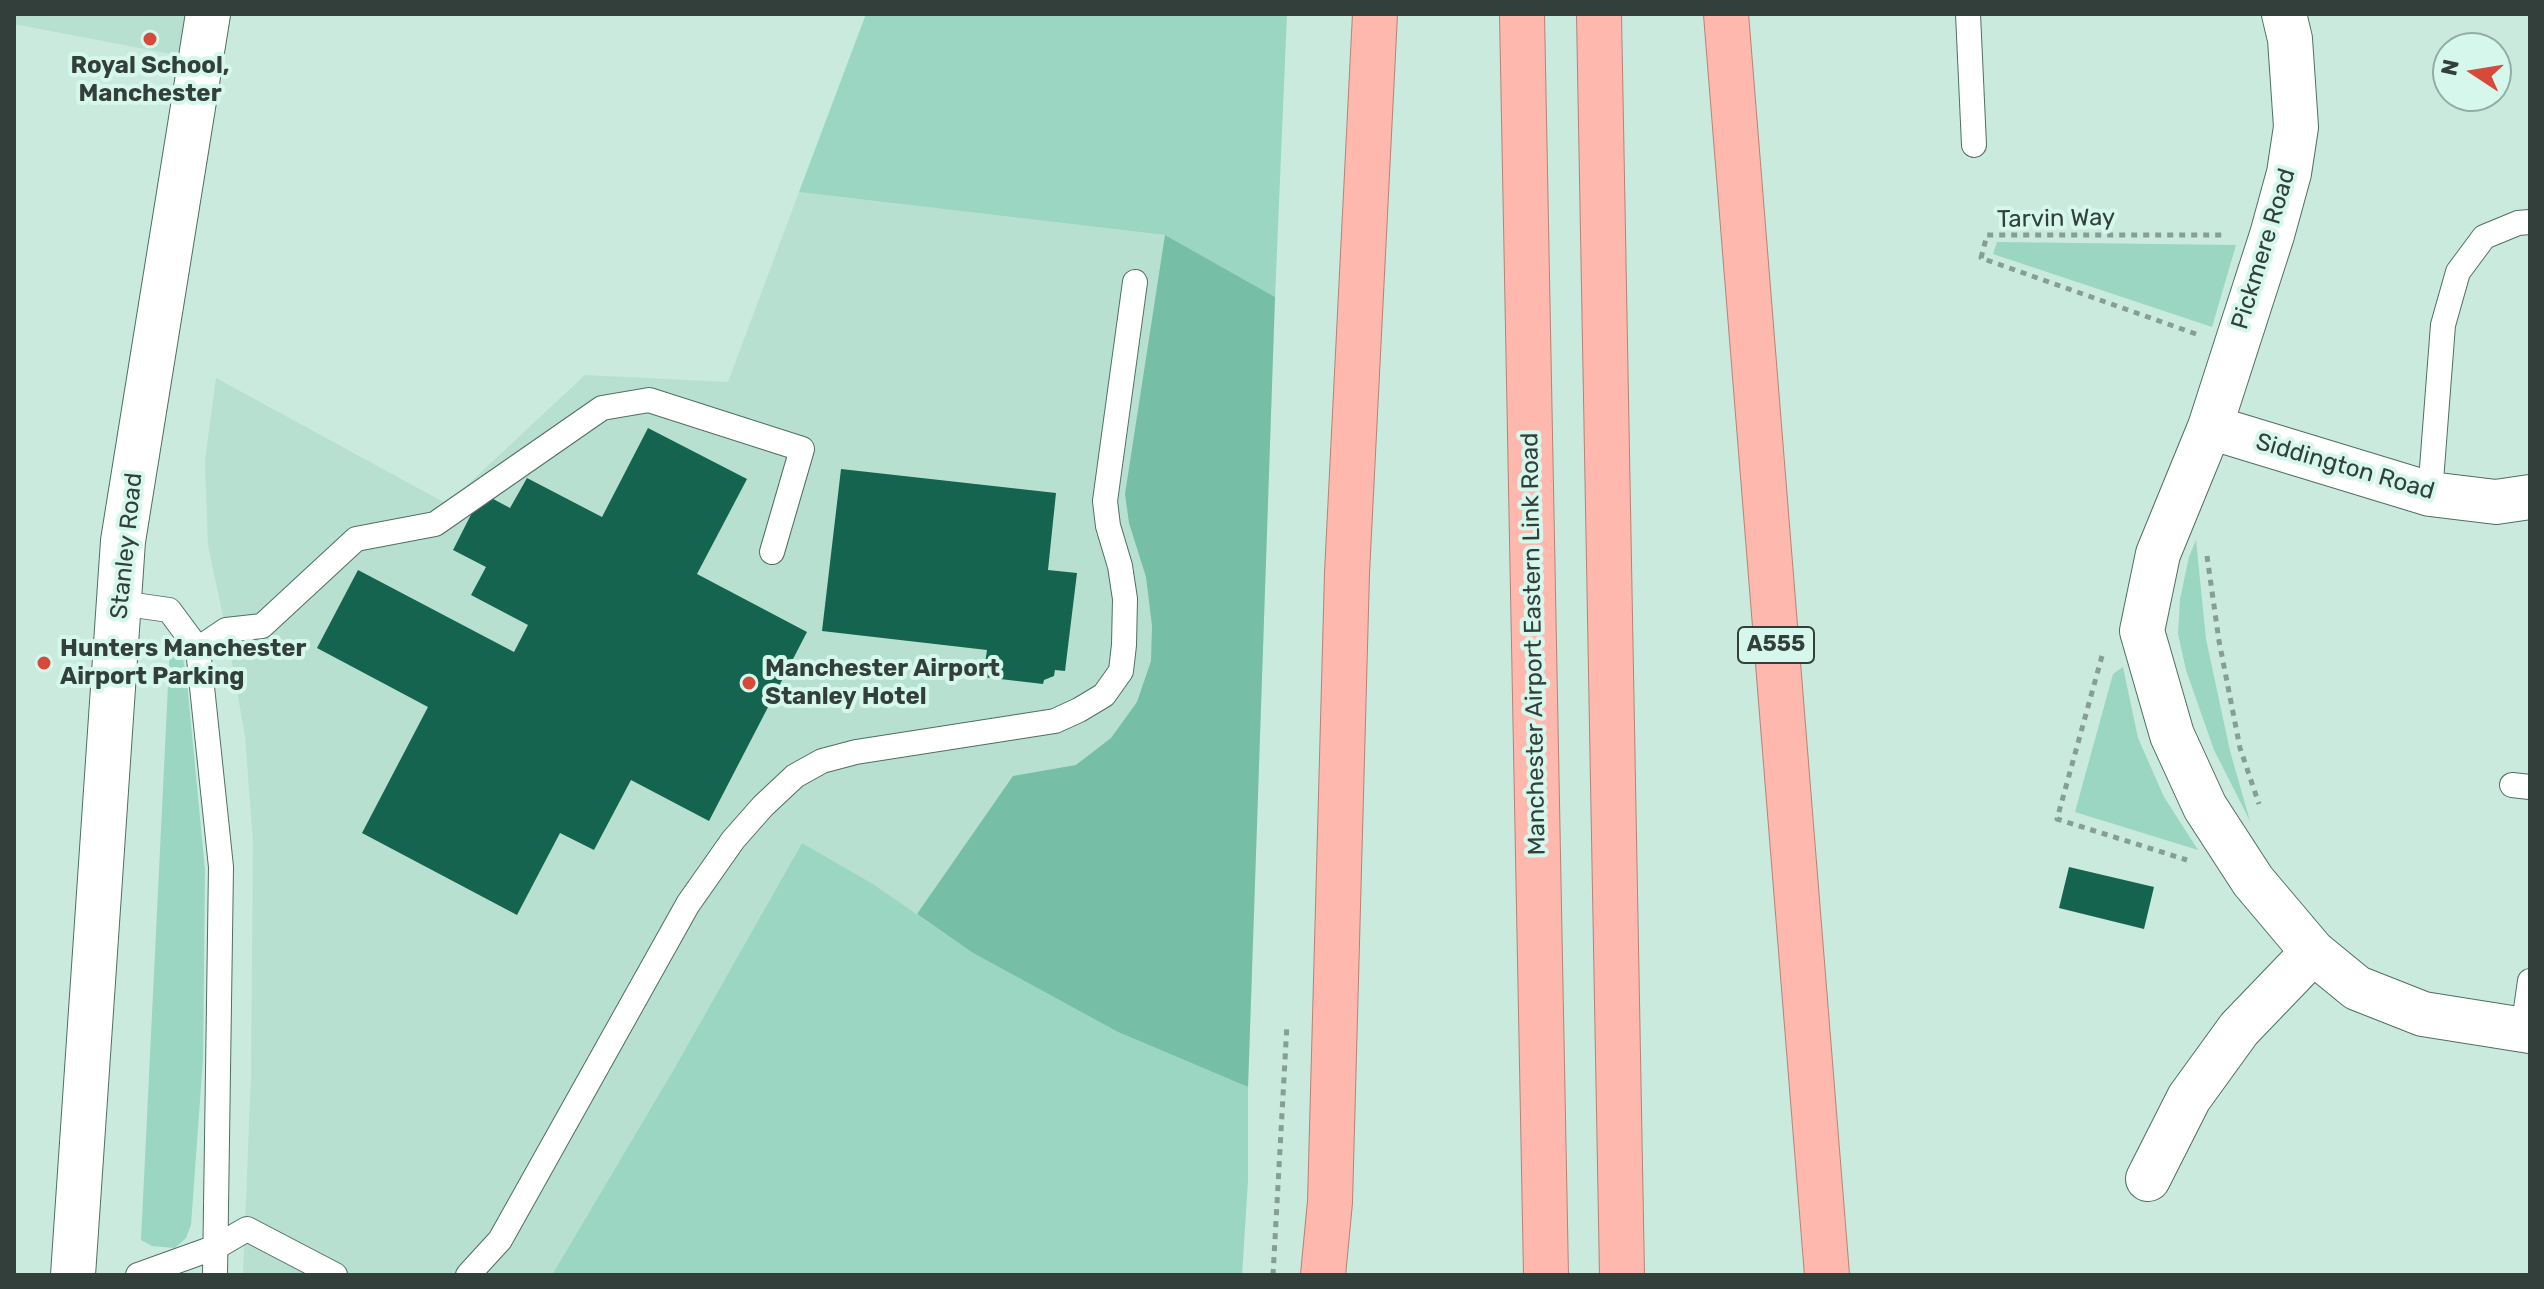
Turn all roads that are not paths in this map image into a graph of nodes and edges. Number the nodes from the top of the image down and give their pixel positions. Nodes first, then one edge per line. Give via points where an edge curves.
1 (208, 14) edge
2 (1375, 14) edge
3 (1522, 14) edge
4 (1599, 14) edge
5 (1726, 14) edge
6 (1968, 14) edge
7 (2284, 14) edge
8 (1974, 145) dead end
9 (2530, 222) edge
10 (1135, 282) dead end
11 (2210, 427) junction
12 (2430, 494) junction
13 (2530, 497) edge
14 (772, 552) dead end
15 (120, 603) junction
16 (198, 649) junction
17 (2313, 952) junction
18 (2530, 981) edge
19 (2526, 1030) edge
20 (2148, 1179) dead end
21 (216, 1247) junction
22 (73, 1275) edge
23 (138, 1275) edge
24 (215, 1275) edge
25 (335, 1275) edge
26 (468, 1275) edge
27 (1323, 1275) edge
28 (1546, 1275) edge
29 (1622, 1275) edge
30 (1827, 1275) edge

1 - 15 street, Stanley Road via 123,541
2 - 27 highway via 1347,573 1330,1202
3 - 28 highway, Manchester Airport Eastern Link Road
4 - 29 highway
5 - 30 highway, A555
6 - 8 lane
7 - 11 street, Pickmere Road via 2296,127 2289,173
9 - 12 lane via 2484,237 2458,272 2443,325
10 - 26 lane via 1105,501 1125,599 1121,671 1104,695 1055,721 856,752 822,761 795,776 733,840 688,904 500,1240
11 - 12 street, Siddington Road
11 - 17 street, Pickmere Road via 2158,554 2142,631 2172,735 2205,807 2253,881
12 - 13 street, Siddington Road via 2496,502
14 - 16 lane via 802,449 649,400 613,406 602,408 435,524 356,539 262,626 226,630
15 - 16 lane via 169,610
15 - 22 street, Stanley Road
16 - 21 lane via 221,867
17 - 19 street, Pickmere Road via 2357,988 2423,1014
17 - 20 street via 2239,1029 2197,1086
18 - 19 lane
21 - 23 lane
21 - 24 lane
21 - 25 lane via 247,1229

